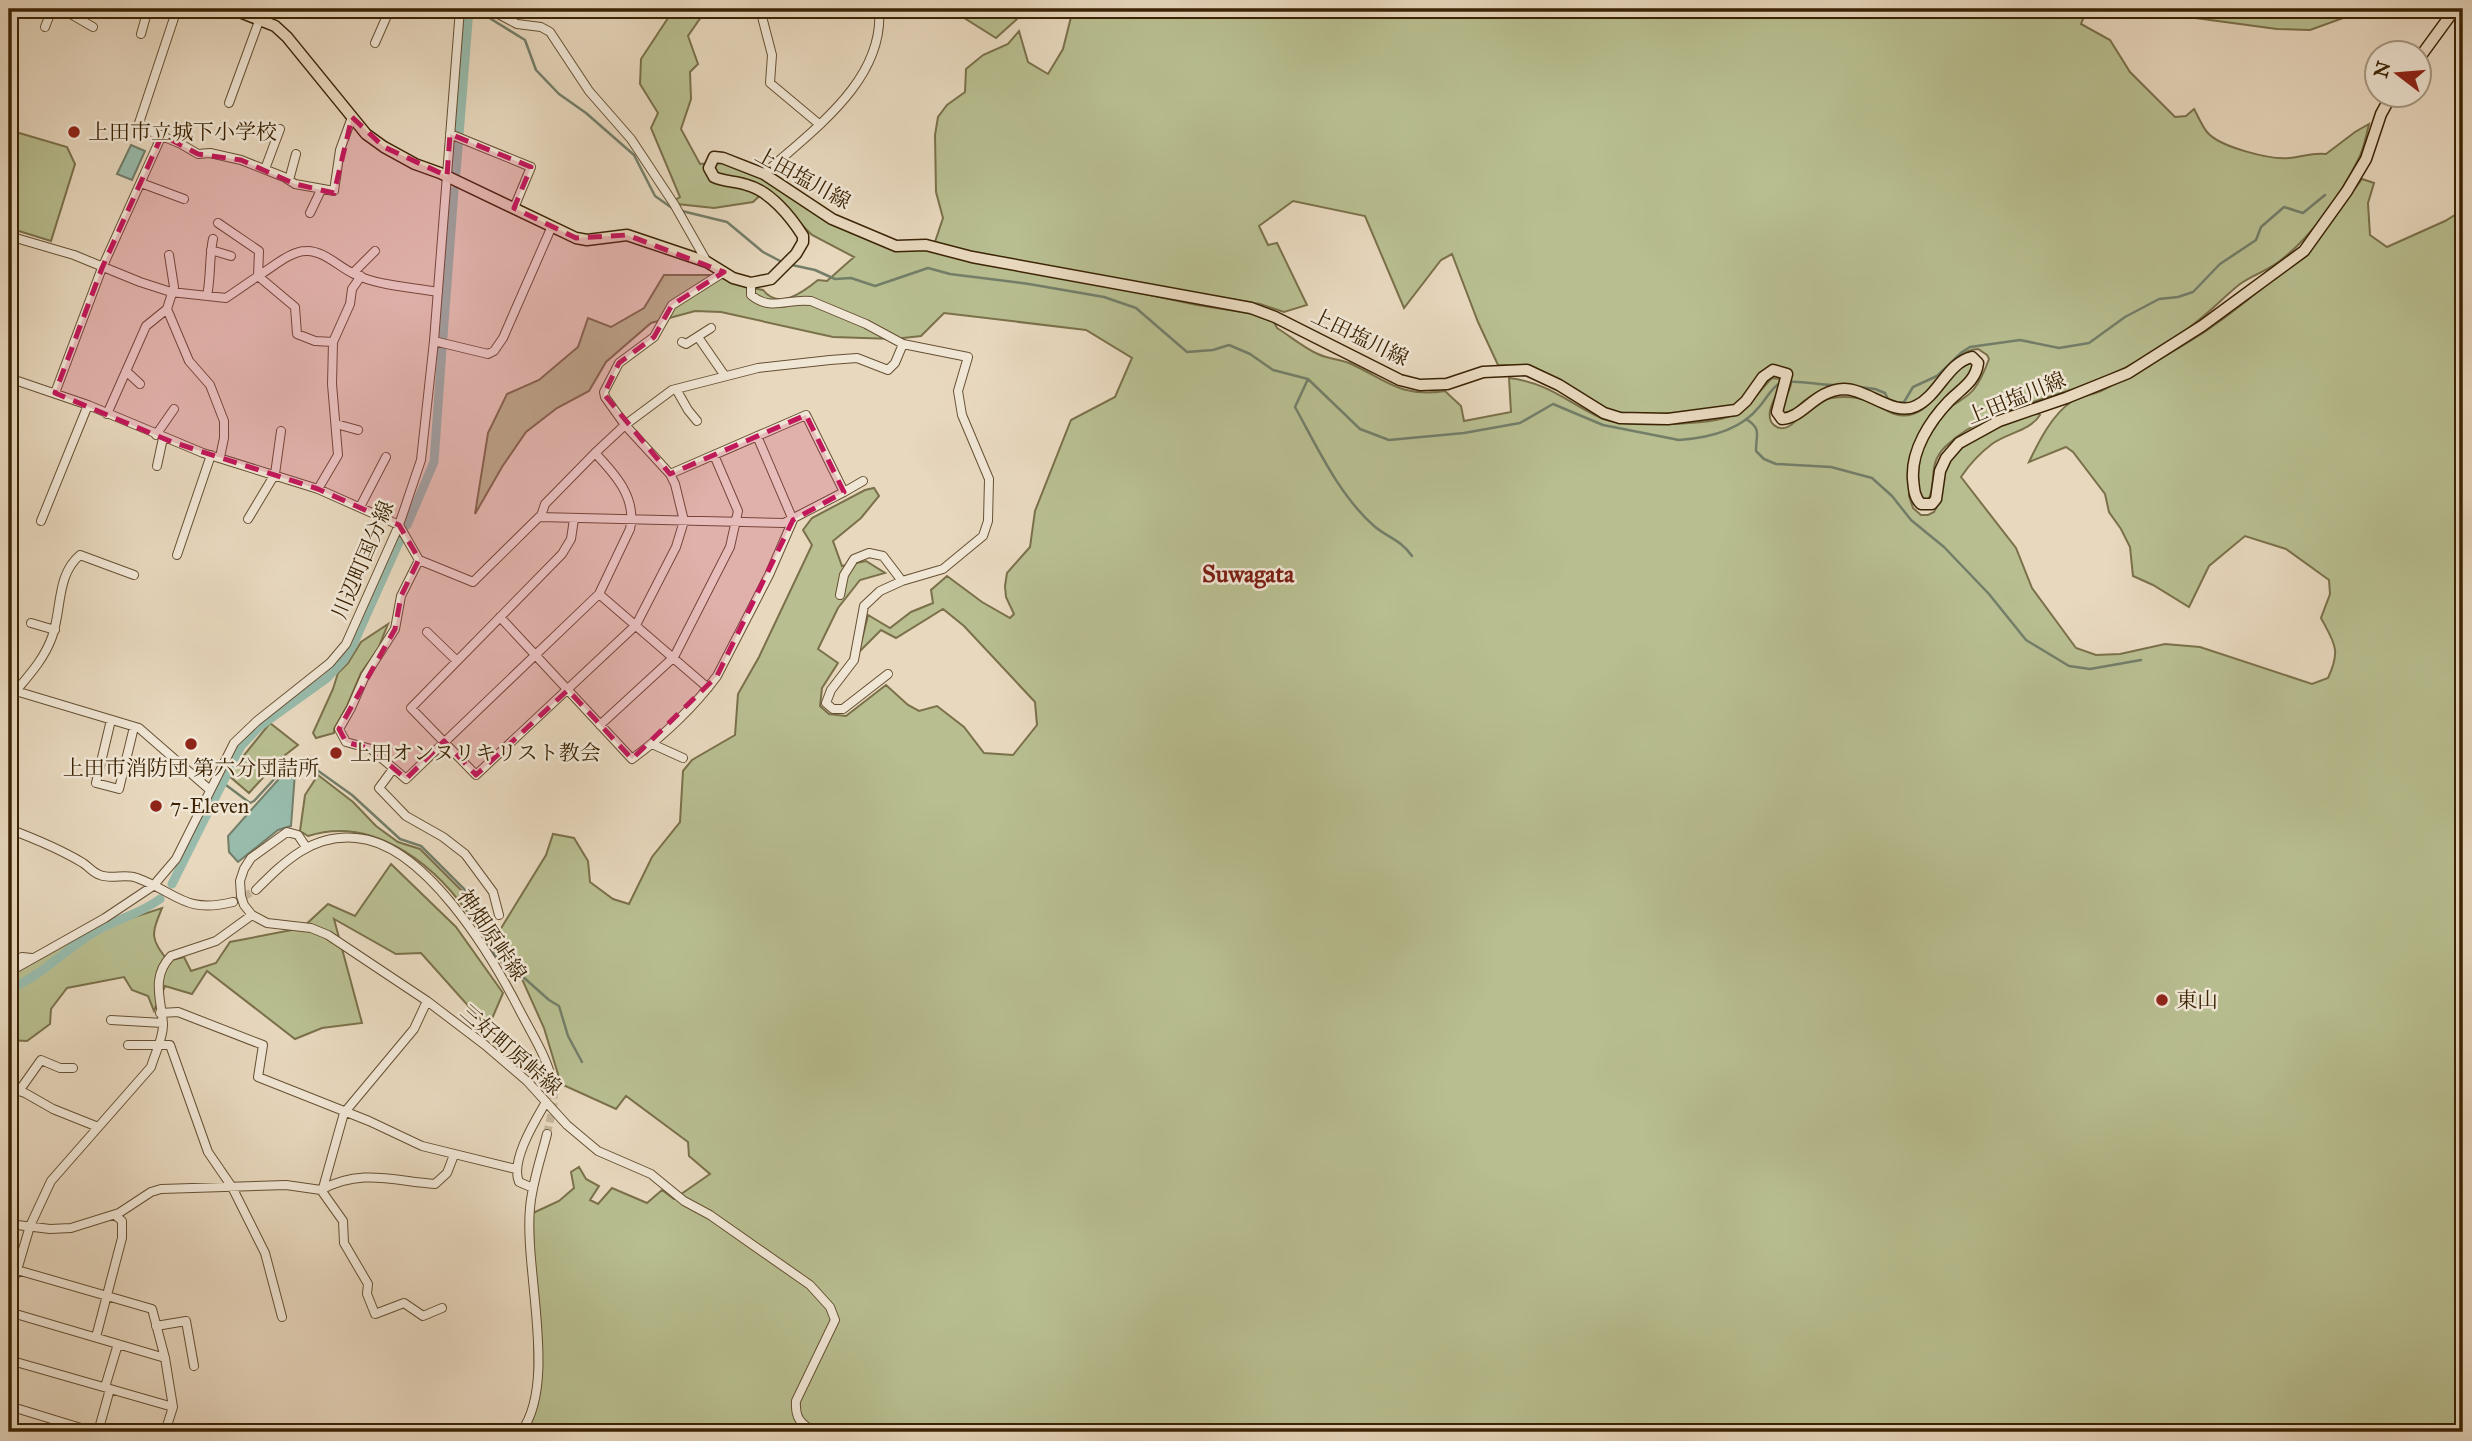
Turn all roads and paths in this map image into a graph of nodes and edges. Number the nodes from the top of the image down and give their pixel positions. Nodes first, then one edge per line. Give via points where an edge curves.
1 (52, 9) edge
2 (62, 9) edge
3 (148, 9) edge
4 (177, 9) edge
5 (232, 9) edge
6 (460, 9) edge
7 (489, 9) edge
8 (760, 9) edge
9 (879, 9) edge
10 (2455, 9) edge
11 (386, 18) dead end
12 (259, 21) junction
13 (45, 27) dead end
14 (93, 27) dead end
15 (141, 34) dead end
16 (2434, 38) edge
17 (375, 43) dead end
18 (229, 103) dead end
19 (2384, 108) edge
20 (352, 117) junction
21 (818, 124) junction
22 (280, 129) dead end
23 (450, 134) junction
24 (162, 135) junction
25 (296, 155) dead end
26 (265, 169) junction
27 (764, 174) junction
28 (447, 177) junction
29 (289, 180) junction
30 (141, 183) junction
31 (321, 190) junction
32 (184, 199) dead end
33 (514, 208) junction
34 (310, 214) dead end
35 (218, 223) dead end
36 (552, 226) junction
37 (9, 236) edge
38 (213, 239) dead end
39 (211, 250) junction
40 (375, 251) dead end
41 (169, 255) dead end
42 (230, 256) dead end
43 (707, 262) junction
44 (102, 268) junction
45 (724, 272) junction
46 (357, 275) junction
47 (258, 276) junction
48 (751, 283) junction
49 (171, 292) junction
50 (438, 292) junction
51 (207, 296) junction
52 (167, 309) junction
53 (711, 328) dead end
54 (698, 337) junction
55 (434, 341) junction
56 (333, 342) junction
57 (682, 342) dead end
58 (903, 344) junction
59 (126, 371) junction
60 (725, 376) junction
61 (9, 378) edge
62 (140, 384) dead end
63 (676, 389) junction
64 (55, 393) junction
65 (88, 405) junction
66 (174, 409) dead end
67 (107, 414) junction
68 (697, 421) dead end
69 (336, 424) junction
70 (625, 425) junction
71 (358, 430) dead end
72 (281, 431) dead end
73 (757, 436) junction
74 (160, 437) junction
75 (595, 453) junction
76 (714, 455) junction
77 (215, 456) junction
78 (386, 457) dead end
79 (157, 466) dead end
80 (275, 474) junction
81 (670, 474) junction
82 (863, 481) dead end
83 (318, 489) junction
84 (844, 492) junction
85 (360, 507) junction
86 (541, 516) junction
87 (248, 519) dead end
88 (575, 519) junction
89 (632, 520) junction
90 (793, 520) junction
91 (41, 521) dead end
92 (684, 521) junction
93 (736, 523) junction
94 (399, 524) junction
95 (177, 555) dead end
96 (419, 560) junction
97 (134, 575) dead end
98 (902, 581) junction
99 (599, 594) junction
100 (839, 595) dead end
101 (500, 617) junction
102 (31, 623) dead end
103 (636, 625) junction
104 (55, 630) junction
105 (427, 632) dead end
106 (535, 655) junction
107 (674, 657) junction
108 (457, 661) junction
109 (888, 674) dead end
110 (708, 688) junction
111 (568, 690) junction
112 (12, 691) edge
113 (111, 720) junction
114 (600, 725) junction
115 (134, 727) junction
116 (444, 741) junction
117 (652, 744) junction
118 (683, 758) dead end
119 (393, 769) junction
120 (210, 790) junction
121 (9, 829) edge
122 (306, 847) junction
123 (153, 886) junction
124 (256, 890) tunnel mouth
125 (233, 902) tunnel mouth
126 (252, 915) junction
127 (499, 915) dead end
128 (35, 958) junction
129 (9, 963) edge
130 (9, 972) edge
131 (426, 1001) junction
132 (160, 1013) junction
133 (111, 1020) dead end
134 (163, 1023) junction
135 (160, 1044) junction
136 (128, 1045) dead end
137 (73, 1068) dead end
138 (553, 1084) tunnel mouth
139 (9, 1088) edge
140 (19, 1091) junction
141 (546, 1102) junction
142 (344, 1113) junction
143 (98, 1127) junction
144 (547, 1134) tunnel mouth
145 (454, 1155) junction
146 (516, 1169) junction
147 (232, 1187) junction
148 (533, 1188) junction
149 (322, 1189) junction
150 (116, 1215) junction
151 (9, 1224) edge
152 (30, 1226) junction
153 (18, 1270) junction
154 (9, 1291) edge
155 (107, 1295) junction
156 (442, 1308) dead end
157 (9, 1312) edge
158 (282, 1317) dead end
159 (156, 1326) junction
160 (96, 1337) junction
161 (118, 1345) junction
162 (165, 1358) junction
163 (9, 1360) edge
164 (194, 1366) dead end
165 (108, 1388) junction
166 (9, 1406) edge
167 (173, 1407) junction
168 (66, 1428) edge
169 (96, 1432) edge
170 (165, 1432) edge
171 (521, 1432) edge
172 (814, 1432) edge

1 - 13 street
2 - 14 street
3 - 15 street
4 - 24 street via 138,126
5 - 12 main road
6 - 23 street, 川辺町国分線
7 - 43 street via 517,24 550,32 589,91 631,139
8 - 21 street via 772,55 770,83
9 - 21 street via 877,39 862,74 851,93
10 - 16 main road
11 - 17 street
12 - 18 street
12 - 20 main road via 275,26 287,37
19 - 27 main road, 上田塩川線 via 2367,159 2304,251 2202,326 2128,373 1999,421 1959,443 1940,471 1936,499 1927,506 1915,495 1916,454 1948,402 1975,374 1978,363 1972,357 1958,364 1914,407 1902,408 1845,389 1824,393 1790,419 1782,419 1777,405 1787,374 1773,370 1736,410 1668,419 1620,418 1604,414 1527,370 1483,372 1447,384 1420,385 1400,380 1251,308 926,245 896,246 832,219
20 - 28 main road via 384,147
20 - 31 street via 340,150 334,191
21 - 27 street
22 - 26 street
23 - 28 street, 川辺町国分線
23 - 33 street via 531,167
24 - 26 street via 198,154 226,156
24 - 30 street
25 - 29 street
26 - 29 street
27 - 48 main road, 上田塩川線 via 723,158 713,157 709,164 714,177 763,192 803,236 796,254 771,279
28 - 33 main road
28 - 50 street, 川辺町国分線
29 - 31 street
30 - 32 street
30 - 44 street
31 - 34 street
33 - 36 main road
35 - 47 street via 258,251
36 - 43 main road via 587,240 627,235
36 - 55 street via 494,351 488,354
37 - 44 street
38 - 39 street
39 - 42 street
39 - 51 street
40 - 46 street
41 - 49 street
43 - 45 main road
44 - 49 street
44 - 64 street
45 - 48 main road
45 - 70 street via 678,299 654,337 612,373 605,397
46 - 47 street via 308,250
46 - 50 street
46 - 56 street
47 - 51 street via 226,298
47 - 56 street via 295,307 297,334
48 - 58 street via 751,295 761,302 811,302
49 - 51 street
49 - 52 street
50 - 55 street, 川辺町国分線
52 - 59 street via 146,326
52 - 77 street via 189,361 210,385 224,421 224,438
53 - 54 street
54 - 57 street
54 - 60 street
55 - 94 street, 川辺町国分線 via 421,460
56 - 69 street
58 - 60 street via 888,370 858,358 758,368
58 - 98 street via 968,357 958,391 962,415 989,479 983,536 943,569
59 - 62 street
59 - 67 street
60 - 63 street
61 - 64 street
63 - 68 street
63 - 70 street
64 - 65 street
65 - 67 street
65 - 91 street
66 - 74 street
67 - 74 street
69 - 71 street
69 - 83 street via 338,455
70 - 75 street
70 - 81 street
72 - 80 street
73 - 76 street
73 - 84 street via 806,415
73 - 90 street
74 - 77 street
74 - 79 street
75 - 86 street via 545,504
75 - 89 street via 619,479
76 - 81 street
76 - 93 street via 738,511
77 - 80 street
77 - 95 street
78 - 85 street
80 - 83 street
80 - 87 street
81 - 92 street
82 - 84 street
83 - 85 street
84 - 90 street
85 - 94 street
86 - 88 street
86 - 96 street via 473,582
88 - 89 street
88 - 101 street via 562,554
89 - 92 street
89 - 99 street
90 - 93 street
90 - 110 street via 738,637
92 - 93 street
92 - 103 street via 677,547
93 - 107 street via 730,547
94 - 96 street
94 - 120 street, 川辺町国分線 via 338,656 241,735
96 - 119 street via 401,596 395,629 339,729 346,742 371,749
97 - 104 street via 80,555 71,562 62,588
98 - 100 street via 883,556 869,553 854,559
98 - 109 street via 864,606 854,660 826,703 843,709
99 - 103 street
99 - 106 street
101 - 106 street
101 - 108 street
102 - 104 street
103 - 107 street
103 - 111 street
104 - 112 street via 44,659
105 - 108 street
106 - 111 street
106 - 116 street
107 - 110 street
107 - 114 street
108 - 116 street via 411,708
110 - 117 street
111 - 114 street
111 - 116 street via 476,775
112 - 113 street
113 - 115 street
113 - 115 street via 96,783 119,789
114 - 117 street via 632,759
115 - 120 street
116 - 119 street via 406,779
117 - 118 street
119 - 127 street via 379,788 406,817 465,854 493,892
120 - 123 street, 川辺町国分線 via 176,859
121 - 123 street via 83,863 97,875 133,876
122 - 124 street, 神畑原峠線
122 - 126 street via 298,835 288,832 246,864 240,889
122 - 138 street, 神畑原峠線 via 337,838 370,840 400,855 438,888 508,987 548,1063
123 - 125 street via 196,906
123 - 128 street, 川辺町国分線
126 - 131 street, 三好町原峠線 via 267,923 311,928 328,935
126 - 132 street via 222,937 165,962 158,994
128 - 129 street
128 - 130 street, 川辺町国分線
131 - 141 street, 三好町原峠線 via 485,1045
131 - 142 street via 414,1029
132 - 134 street
132 - 142 street via 178,1012 263,1045 258,1077
133 - 134 street
134 - 135 street
135 - 136 street
135 - 143 street via 150,1067
135 - 147 street via 170,1045 208,1152
137 - 140 street via 41,1060
139 - 140 street
140 - 143 street
141 - 146 street
141 - 172 street, 三好町原峠線 via 598,1151 651,1174 810,1285 830,1307 835,1320 796,1401 795,1415
142 - 145 street
142 - 149 street
143 - 152 street via 51,1181
144 - 148 street
145 - 146 street
145 - 149 street via 447,1173 435,1184 381,1176
146 - 148 street via 519,1182
147 - 149 street
147 - 150 street via 161,1189
147 - 158 street via 265,1253
148 - 171 street via 529,1236 538,1379 534,1403
149 - 156 street via 343,1221 344,1243 368,1284 375,1314 404,1303 423,1316
150 - 152 street via 71,1228
150 - 155 street via 123,1226
151 - 152 street
152 - 153 street
153 - 154 street
153 - 155 street
155 - 159 street via 152,1310
155 - 160 street
157 - 160 street
159 - 162 street
159 - 164 street via 186,1321
160 - 161 street
161 - 162 street
161 - 165 street
162 - 167 street
163 - 165 street
165 - 167 street
165 - 169 street
166 - 168 street
167 - 170 street
168 - 169 street

